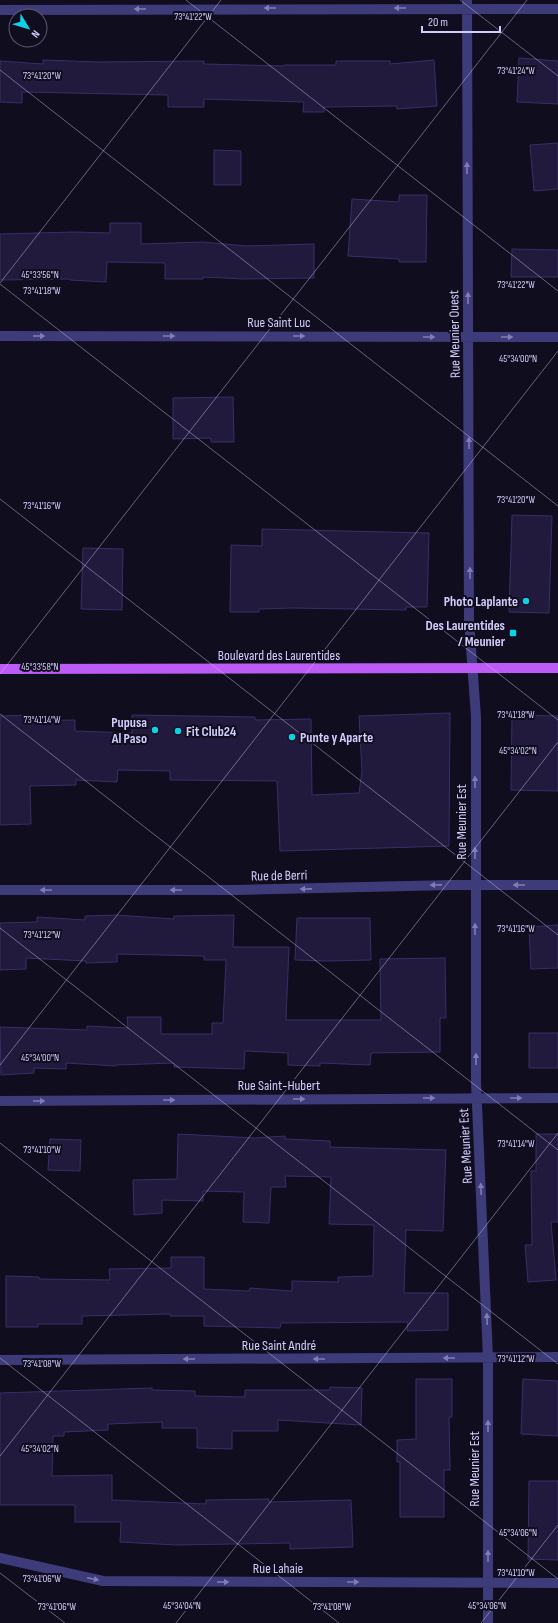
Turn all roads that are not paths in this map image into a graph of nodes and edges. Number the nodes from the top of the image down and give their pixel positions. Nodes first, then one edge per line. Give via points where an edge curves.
1 (467, 4) edge
2 (558, 9) edge
3 (0, 10) edge
4 (0, 336) edge
5 (468, 337) junction
6 (558, 337) edge
7 (472, 668) junction
8 (558, 668) edge
9 (0, 669) edge
10 (475, 885) junction
11 (558, 885) edge
12 (0, 890) edge
13 (477, 1098) junction
14 (558, 1098) edge
15 (0, 1101) edge
16 (558, 1357) edge
17 (488, 1358) junction
18 (0, 1360) edge
19 (0, 1558) edge
20 (488, 1583) junction
21 (558, 1583) edge
22 (488, 1623) edge

1 - 2 street
1 -> 3 street
5 -> 1 street, Rue Meunier Ouest
4 -> 5 street, Rue Saint Luc
5 -> 6 street, Rue Saint Luc
7 -> 5 street, Rue Meunier Ouest via 469,620
7 - 8 main road, Boulevard des Laurentides
7 - 9 main road, Boulevard des Laurentides
10 -> 7 street, Rue Meunier Est via 476,717
11 -> 10 street, Rue de Berri
10 -> 12 street, Rue de Berri via 236,890
13 -> 10 street, Rue Meunier Est
13 -> 14 street, Rue Saint-Hubert
15 -> 13 street, Rue Saint-Hubert
17 -> 13 street, Rue Meunier Est
16 - 17 street, Rue Saint André
17 -> 18 street, Rue Saint André
20 -> 17 street, Rue Meunier Est
19 -> 20 street, Rue Lahaie via 103,1581
20 - 21 street, Rue Lahaie
20 - 22 street, Rue Meunier Est

